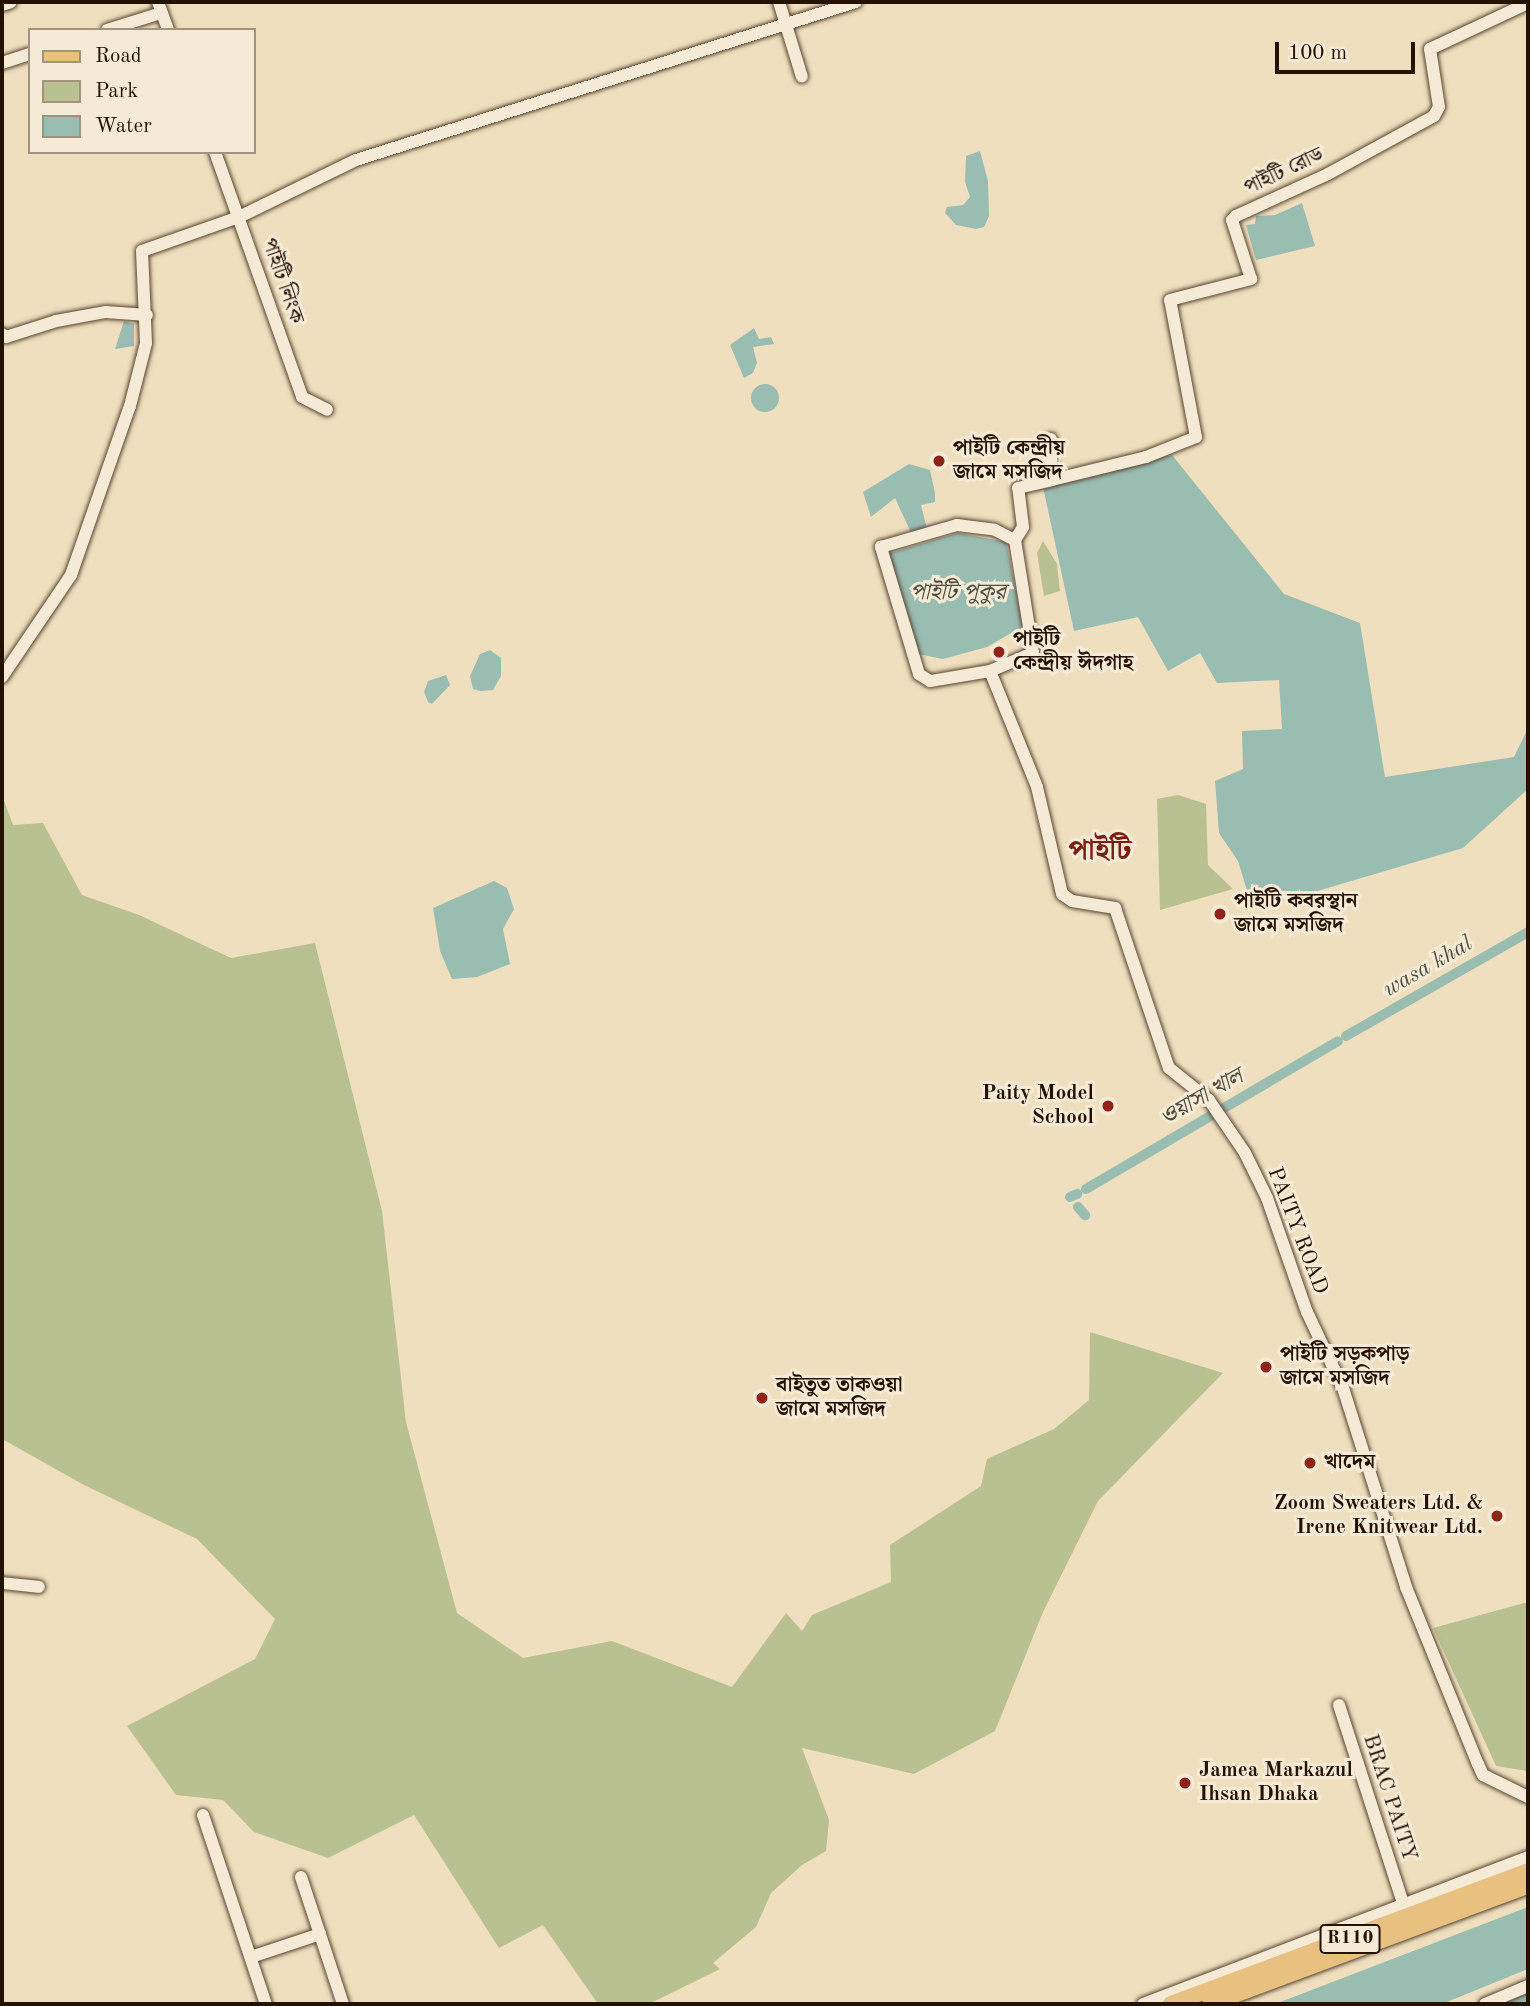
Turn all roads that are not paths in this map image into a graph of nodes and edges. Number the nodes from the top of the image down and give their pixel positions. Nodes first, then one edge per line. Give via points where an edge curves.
1 (11, 2) edge
2 (779, 2) edge
3 (856, 2) edge
4 (1528, 3) edge
5 (2, 5) edge
6 (160, 7) edge
7 (787, 23) junction
8 (112, 28) edge
9 (167, 28) edge
10 (28, 55) edge
11 (2, 63) edge
12 (802, 77) dead end
13 (216, 154) edge
14 (239, 217) junction
15 (147, 314) junction
16 (2, 334) edge
17 (327, 411) dead end
18 (1051, 439) dead end
19 (1052, 480) junction
20 (1016, 540) junction
21 (990, 671) junction
22 (2, 677) edge
23 (2, 1583) edge
24 (39, 1587) dead end
25 (1339, 1705) dead end
26 (1528, 1797) edge
27 (203, 1815) dead end
28 (1528, 1857) edge
29 (1528, 1871) edge
30 (301, 1877) dead end
31 (1528, 1886) edge
32 (1403, 1903) junction
33 (320, 1934) junction
34 (251, 1957) junction
35 (1528, 1986) edge
36 (266, 2004) edge
37 (343, 2004) edge
38 (1143, 2004) edge
39 (1171, 2004) edge
40 (1210, 2004) edge
41 (1485, 2004) edge

1 - 5 street
2 - 7 street
3 - 7 street
4 - 19 street, পাইটি রোড via 1430,49 1439,107 1434,116 1328,174 1236,215 1232,220 1251,279 1170,300 1196,436 1146,457
6 - 8 street
6 - 9 street
7 - 12 street
7 - 14 street via 356,160
10 - 11 street
13 - 14 street, পাইটি লিংক
14 - 15 street via 142,251
14 - 17 street, পাইটি লিংক via 302,397
15 - 16 street via 106,312 6,337
15 - 22 street via 146,342 131,406 71,575
18 - 19 street
19 - 20 street via 1018,488 1023,527
20 - 21 street via 1033,653
20 - 21 street via 995,530 957,525 881,547 919,674 930,681
21 - 26 street, PAITY ROAD via 1037,787 1062,894 1072,901 1115,908 1169,1068 1209,1100 1245,1153 1267,1198 1307,1312 1343,1388 1406,1587 1478,1765 1483,1774
23 - 24 street
25 - 32 street, BRAC PAITY
27 - 34 street
28 - 32 street
29 - 39 main road, R110
30 - 33 street
31 - 40 main road, R110
32 - 38 street
33 - 34 street
33 - 37 street
34 - 36 street
35 - 41 street

